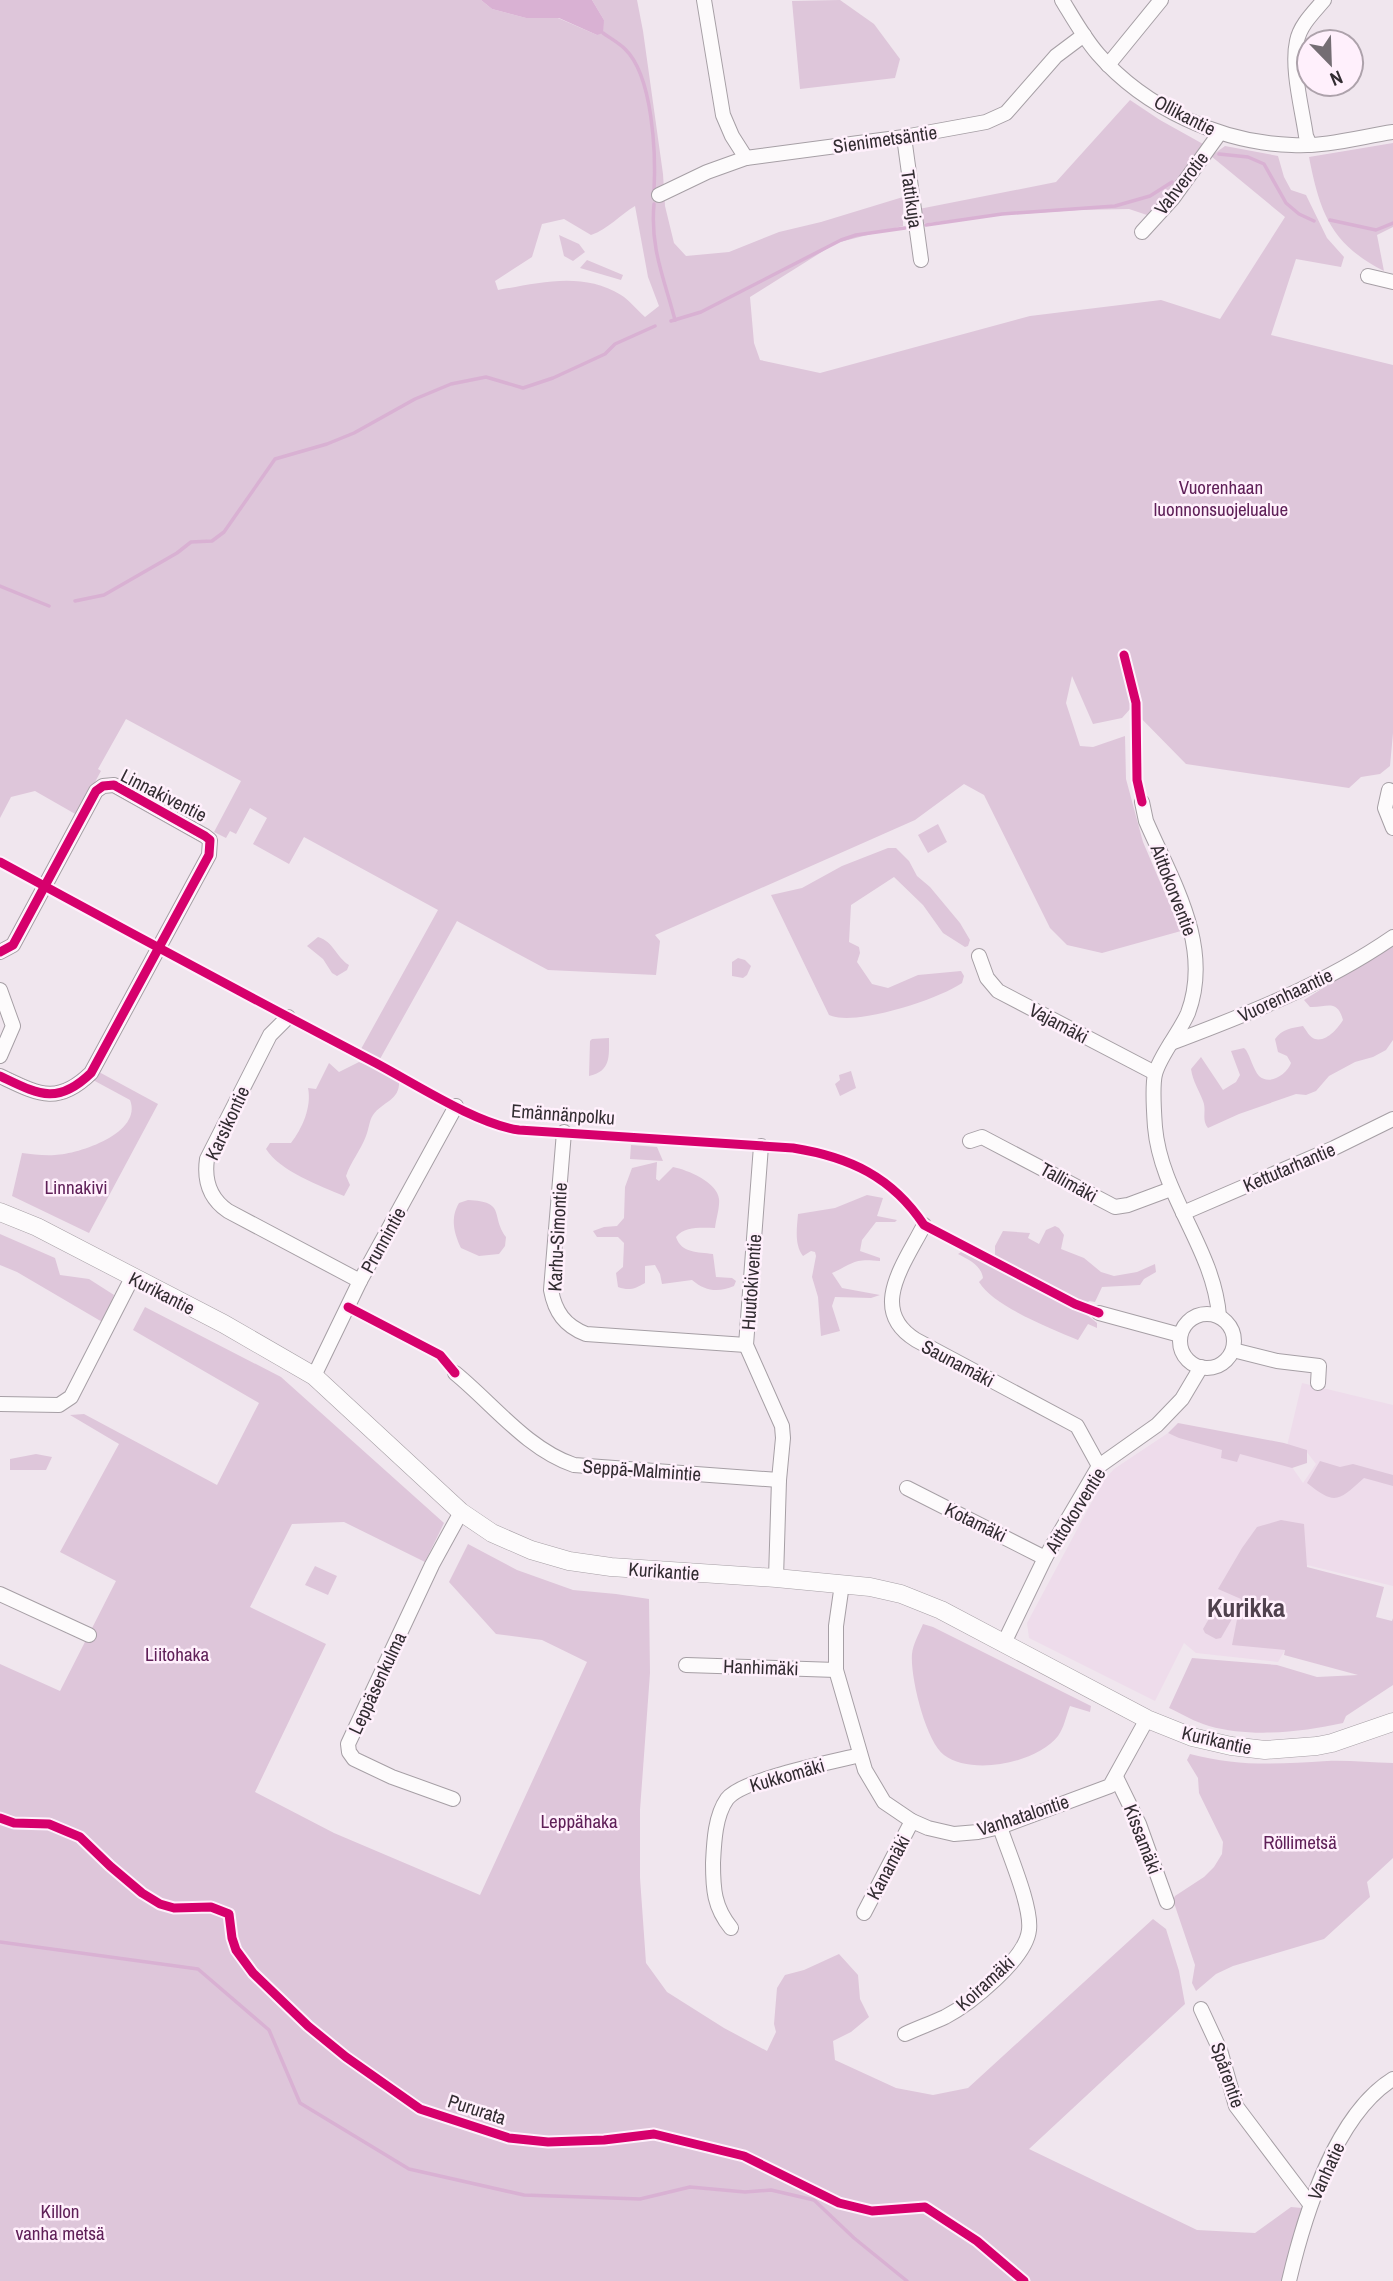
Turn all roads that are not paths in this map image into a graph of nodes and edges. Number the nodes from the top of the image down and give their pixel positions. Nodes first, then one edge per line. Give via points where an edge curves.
1 (704, 0) edge
2 (1062, 0) edge
3 (1161, 0) edge
4 (1324, 0) edge
5 (1084, 35) junction
6 (1108, 65) junction
7 (1393, 132) edge
8 (1219, 134) junction
9 (904, 137) junction
10 (1310, 145) junction
11 (746, 158) junction
12 (659, 195) dead end
13 (1142, 232) dead end
14 (921, 260) dead end
15 (1368, 275) dead end
16 (1393, 282) edge
17 (1389, 790) dead end
18 (1142, 802) dead end
19 (1393, 828) edge
20 (1393, 937) edge
21 (0, 952) edge
22 (979, 956) dead end
23 (0, 990) edge
24 (288, 1017) dead end
25 (1171, 1044) junction
26 (0, 1056) edge
27 (1155, 1073) junction
28 (0, 1076) edge
29 (456, 1106) dead end
30 (1393, 1119) edge
31 (564, 1132) dead end
32 (970, 1141) dead end
33 (761, 1146) dead end
34 (1171, 1189) junction
35 (0, 1212) edge
36 (1183, 1213) junction
37 (924, 1226) dead end
38 (132, 1278) junction
39 (360, 1280) junction
40 (1099, 1313) dead end
41 (1219, 1316) junction
42 (1180, 1335) junction
43 (746, 1345) junction
44 (1233, 1350) junction
45 (1201, 1367) junction
46 (455, 1373) dead end
47 (314, 1376) junction
48 (1318, 1383) dead end
49 (0, 1404) edge
50 (1099, 1466) junction
51 (779, 1479) junction
52 (907, 1488) dead end
53 (461, 1512) junction
54 (1045, 1558) junction
55 (776, 1577) junction
56 (842, 1584) junction
57 (0, 1594) edge
58 (89, 1635) dead end
59 (1004, 1643) junction
60 (686, 1665) dead end
61 (836, 1670) junction
62 (1147, 1719) junction
63 (1393, 1722) edge
64 (860, 1755) junction
65 (1116, 1777) junction
66 (453, 1800) dead end
67 (912, 1821) junction
68 (1000, 1827) junction
69 (1167, 1902) dead end
70 (864, 1913) dead end
71 (731, 1928) dead end
72 (1201, 2009) dead end
73 (905, 2034) dead end
74 (1393, 2079) edge
75 (1310, 2204) junction
76 (1289, 2281) edge

1 - 11 street via 723,115
2 - 5 street, Ollikantie
3 - 6 street
4 - 10 street via 1297,40 1295,63
5 - 6 street, Ollikantie
5 - 9 street, Sienimetsäntie via 1056,56 1006,113 969,127
6 - 8 street, Ollikantie via 1166,108
7 - 10 street, Ollikantie
8 - 10 street, Ollikantie via 1264,143
8 - 13 street, Vahverotie
9 - 11 street, Sienimetsäntie
9 - 14 street, Tattikuja
11 - 12 street, Sienimetsäntie
15 - 16 street
17 - 19 street via 1385,807
18 - 25 street, Aittokorventie via 1191,928 1196,954 1191,1002
20 - 25 street, Vuorenhaantie via 1330,976
21 - 28 street, Linnakiventie via 13,945 103,786 114,785 210,840 209,855 91,1073 59,1094 37,1093
22 - 27 street, Vajamäki via 998,991
23 - 26 street via 13,1026
24 - 39 street, Karsikontie via 270,1035 207,1159 205,1179 228,1211
25 - 27 street, Aittokorventie
27 - 34 street via 1157,1144
29 - 39 street, Prunnintie
30 - 36 street, Kettutarhantie
31 - 43 street, Karhu-Simontie via 551,1290 562,1318 586,1334
32 - 34 street, Tallimäki via 982,1137 1115,1207
33 - 43 street, Huutokiventie
34 - 36 street
35 - 38 main road, Kurikantie
36 - 41 street via 1217,1293
37 - 50 street, Saunamäki via 893,1288 892,1310 900,1328 1077,1426
38 - 47 main road, Kurikantie
38 - 49 street via 66,1402
39 - 47 street, Prunnintie
40 - 42 street
41 - 42 street via 1193,1318
41 - 44 street via 1232,1328
42 - 45 street via 1185,1358
43 - 51 street, Huutokiventie via 782,1426
44 - 45 street via 1220,1365
44 - 48 street via 1319,1366
45 - 50 street, Aittokorventie via 1182,1399 1157,1425
46 - 51 street, Seppä-Malmintie via 535,1445 574,1465
47 - 53 main road, Kurikantie
50 - 54 street, Aittokorventie
51 - 55 street, Huutokiventie
52 - 54 street, Kotamäki
53 - 55 main road, Kurikantie via 512,1543 569,1561
53 - 66 street, Leppäsenkulma via 348,1744 354,1759
54 - 59 street, Aittokorventie
55 - 56 main road, Kurikantie
56 - 59 main road, Kurikantie via 923,1602
56 - 61 street, Vanhatalontie
57 - 58 street
59 - 62 main road, Kurikantie
60 - 61 street, Hanhimäki
61 - 64 street, Vanhatalontie
62 - 63 main road, Kurikantie via 1192,1737 1265,1750 1332,1743
62 - 65 street, Vanhatalontie
64 - 67 street, Vanhatalontie via 884,1802
64 - 71 street, Kukkomäki via 759,1781 729,1797 717,1828 713,1888 716,1905
65 - 68 street, Vanhatalontie via 1104,1789
65 - 69 street, Kissamäki via 1139,1824
67 - 68 street, Vanhatalontie via 954,1833
67 - 70 street, Kanamäki
68 - 73 street, Koiramäki via 1029,1915 1026,1941 1010,1964 963,2006
72 - 75 street, Spårentie via 1220,2049 1240,2112
74 - 75 street, Vanhatie via 1364,2102 1350,2123
75 - 76 street, Vanhatie

